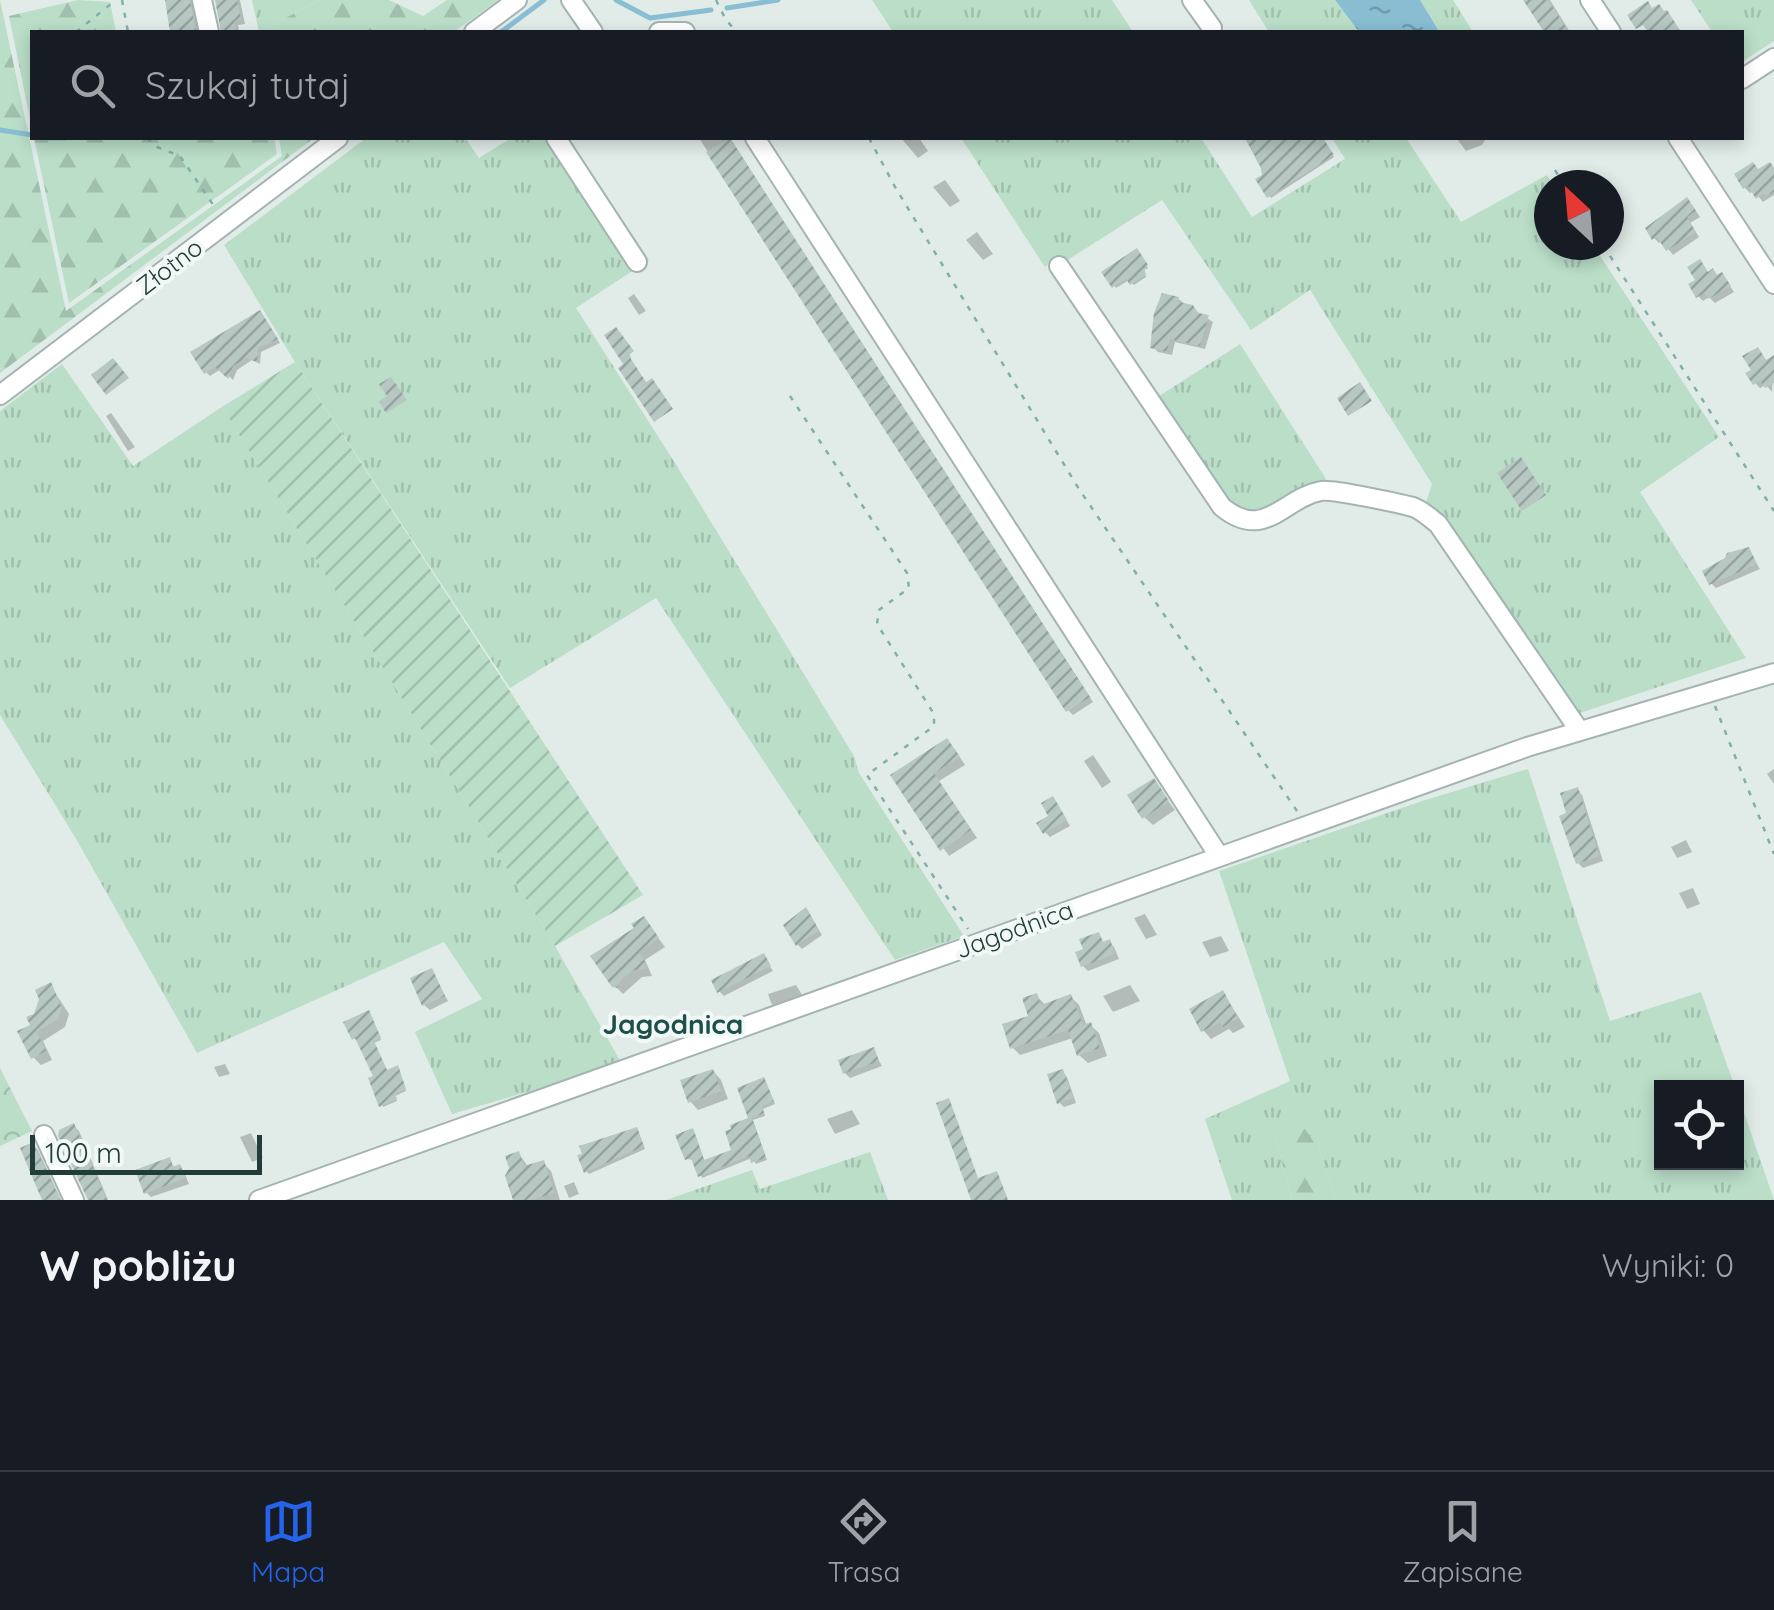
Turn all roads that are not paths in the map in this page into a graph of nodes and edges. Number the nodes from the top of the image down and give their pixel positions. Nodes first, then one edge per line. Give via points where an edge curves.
1 (202, 0) edge
2 (517, 0) edge
3 (571, 0) edge
4 (1192, 0) edge
5 (1590, 0) edge
6 (1212, 28) dead end
7 (209, 30) edge
8 (477, 30) edge
9 (592, 30) edge
10 (1610, 30) edge
11 (1774, 58) edge
12 (1744, 78) edge
13 (335, 140) edge
14 (557, 140) edge
15 (756, 140) edge
16 (1679, 140) edge
17 (637, 262) dead end
18 (1060, 266) dead end
19 (1774, 284) edge
20 (0, 395) edge
21 (1774, 673) edge
22 (1578, 730) junction
23 (1219, 856) junction
24 (44, 1135) dead end
25 (74, 1200) edge
26 (259, 1200) edge

1 - 7 street
2 - 8 street
3 - 9 street
4 - 6 street
5 - 10 street
11 - 12 street
13 - 20 street, Złotno
14 - 17 street
15 - 23 street
16 - 19 street
18 - 22 street via 1222,507 1255,520 1322,490 1416,508 1438,524
21 - 22 street, Jagodnica
22 - 23 street, Jagodnica
23 - 26 street, Jagodnica
24 - 25 street

